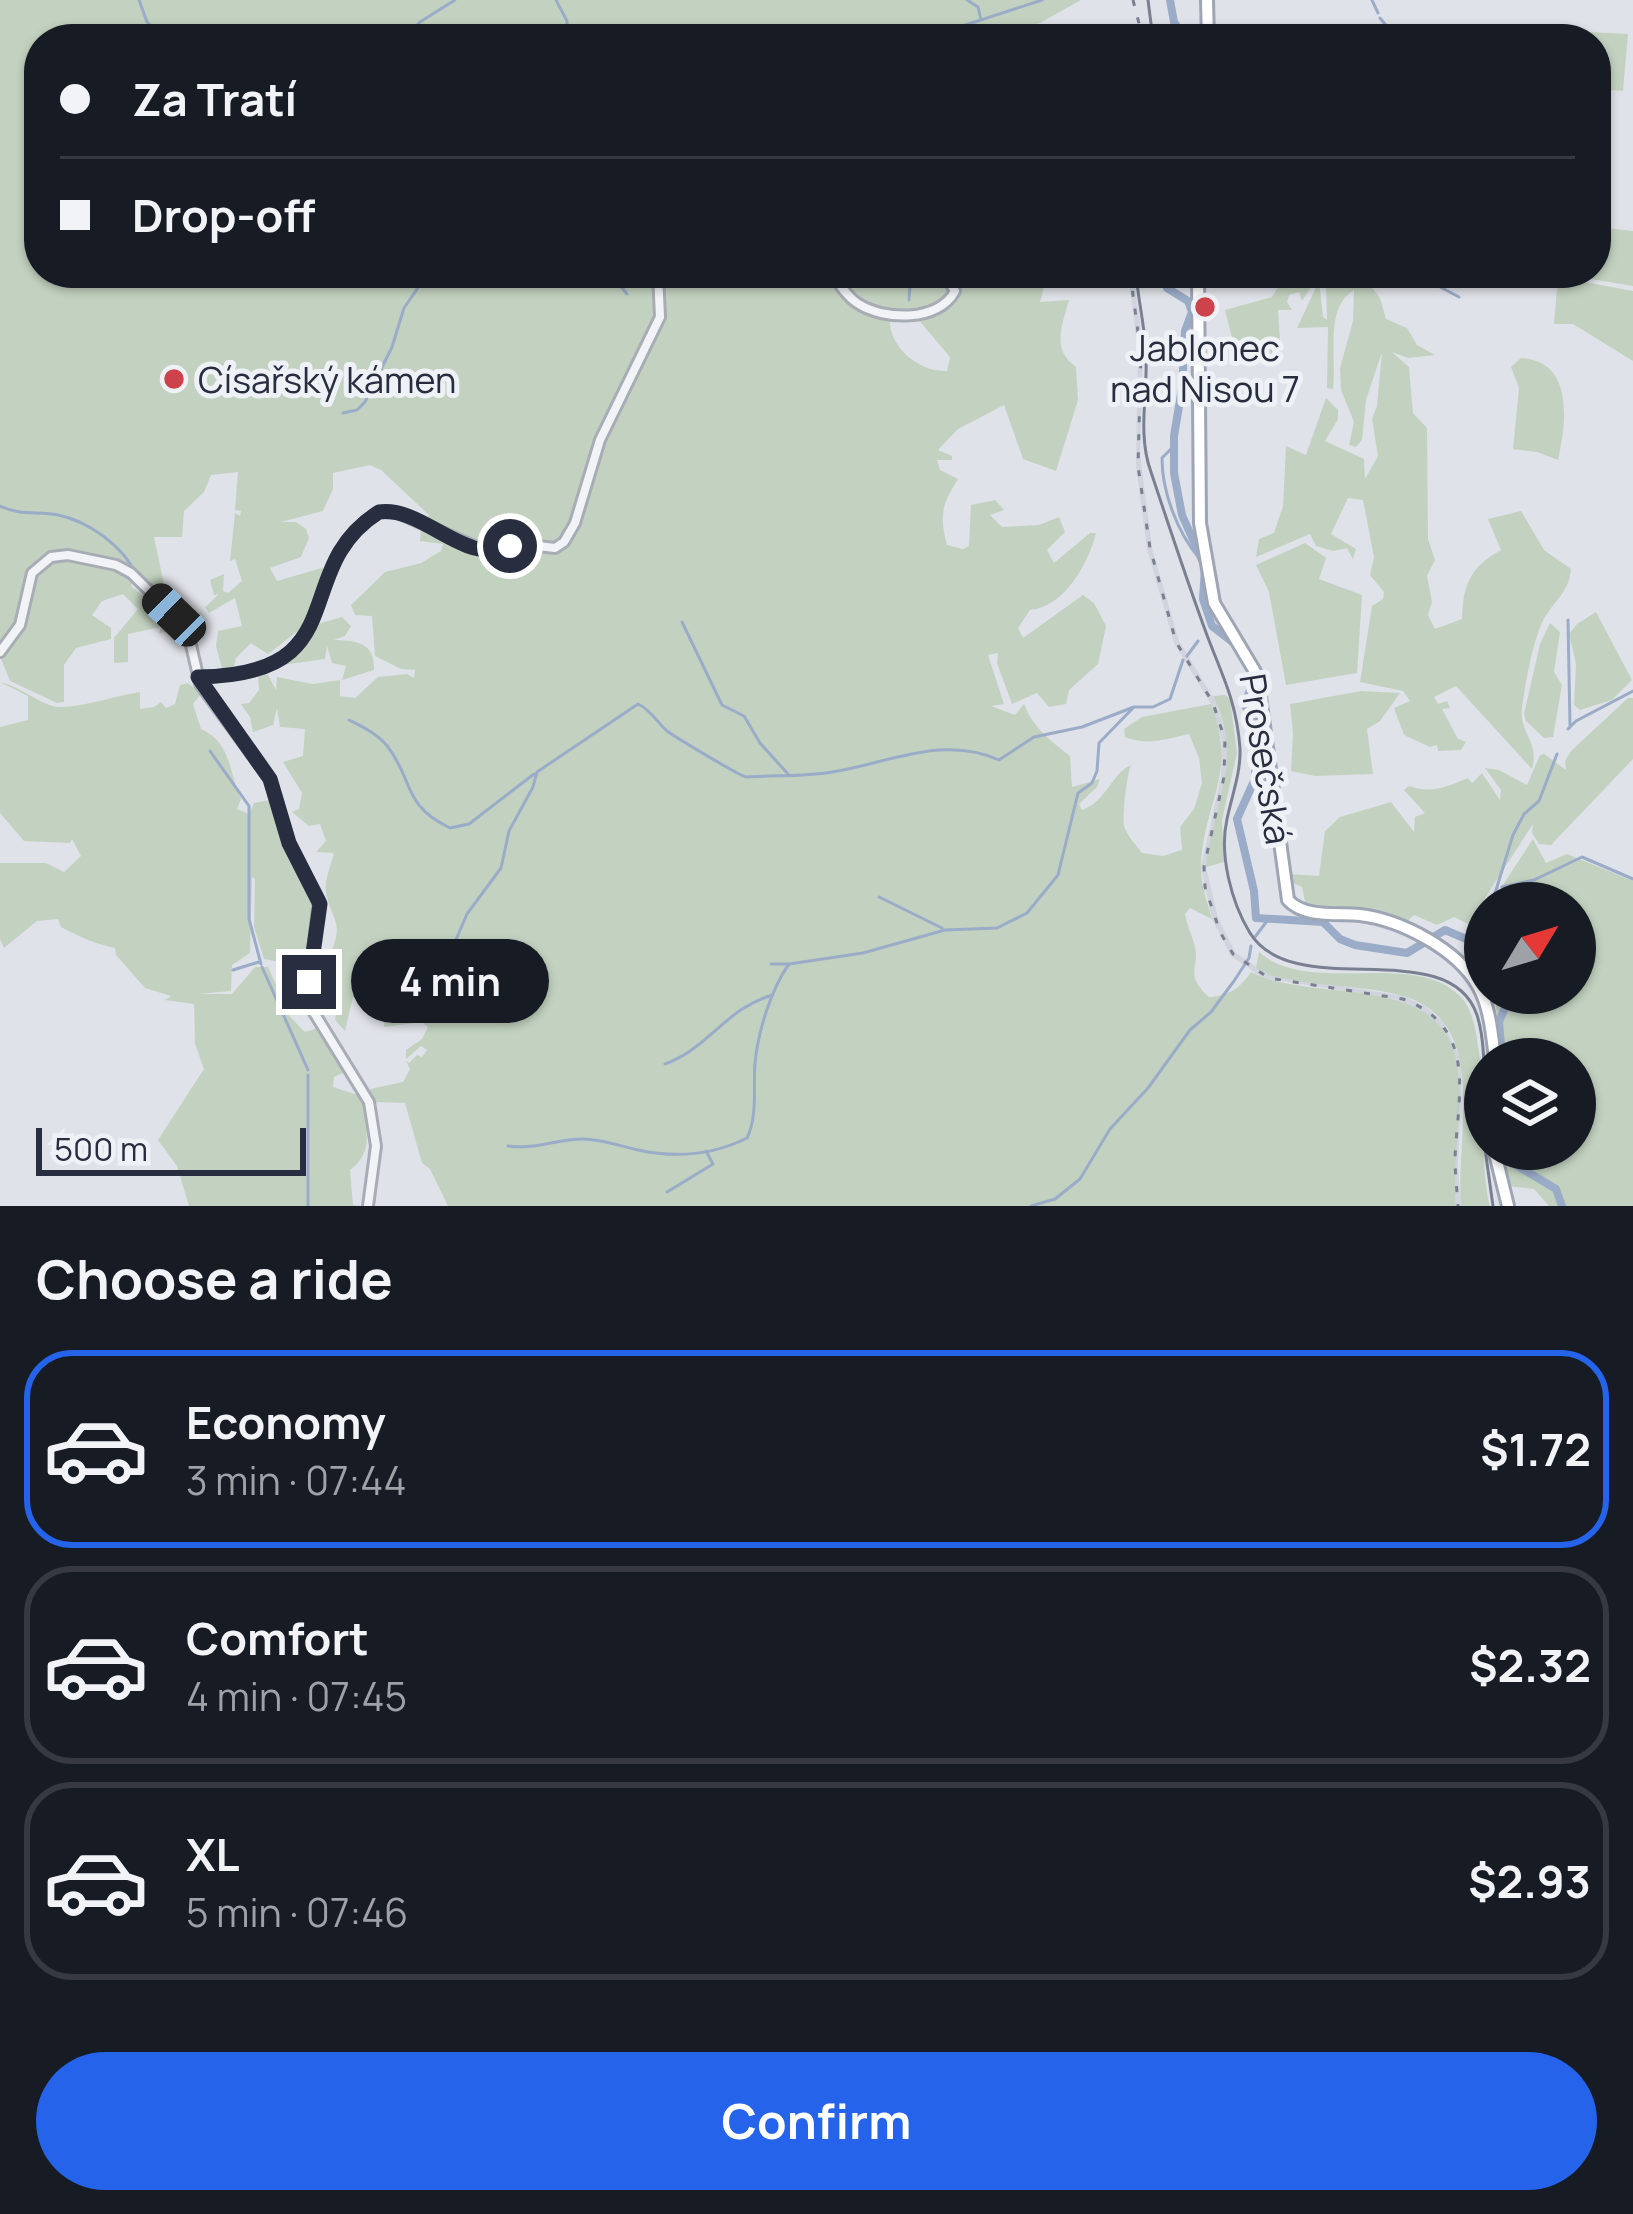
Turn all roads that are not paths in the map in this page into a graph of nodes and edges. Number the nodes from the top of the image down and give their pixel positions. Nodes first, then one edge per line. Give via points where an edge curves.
1 (659, 288) edge
2 (845, 288) edge
3 (953, 288) edge
4 (1198, 288) edge
5 (0, 652) edge
6 (198, 677) junction
7 (1490, 1038) edge
8 (1499, 1170) edge
9 (368, 1206) edge
10 (1508, 1206) edge

1 - 6 street via 660,317 600,440 569,536 555,548 521,544 493,553 398,513 376,513 345,546 309,627 285,659
2 - 3 street via 858,304 901,316 939,307
4 - 7 main road, Prosečská via 1199,523 1214,604 1257,675 1287,896 1304,911 1368,916 1426,940 1479,987
5 - 6 street via 20,625 35,568 55,556 82,557 131,573 184,624
6 - 9 street via 270,779 289,843 317,893 311,999 318,1025 369,1102 376,1146
8 - 10 main road

